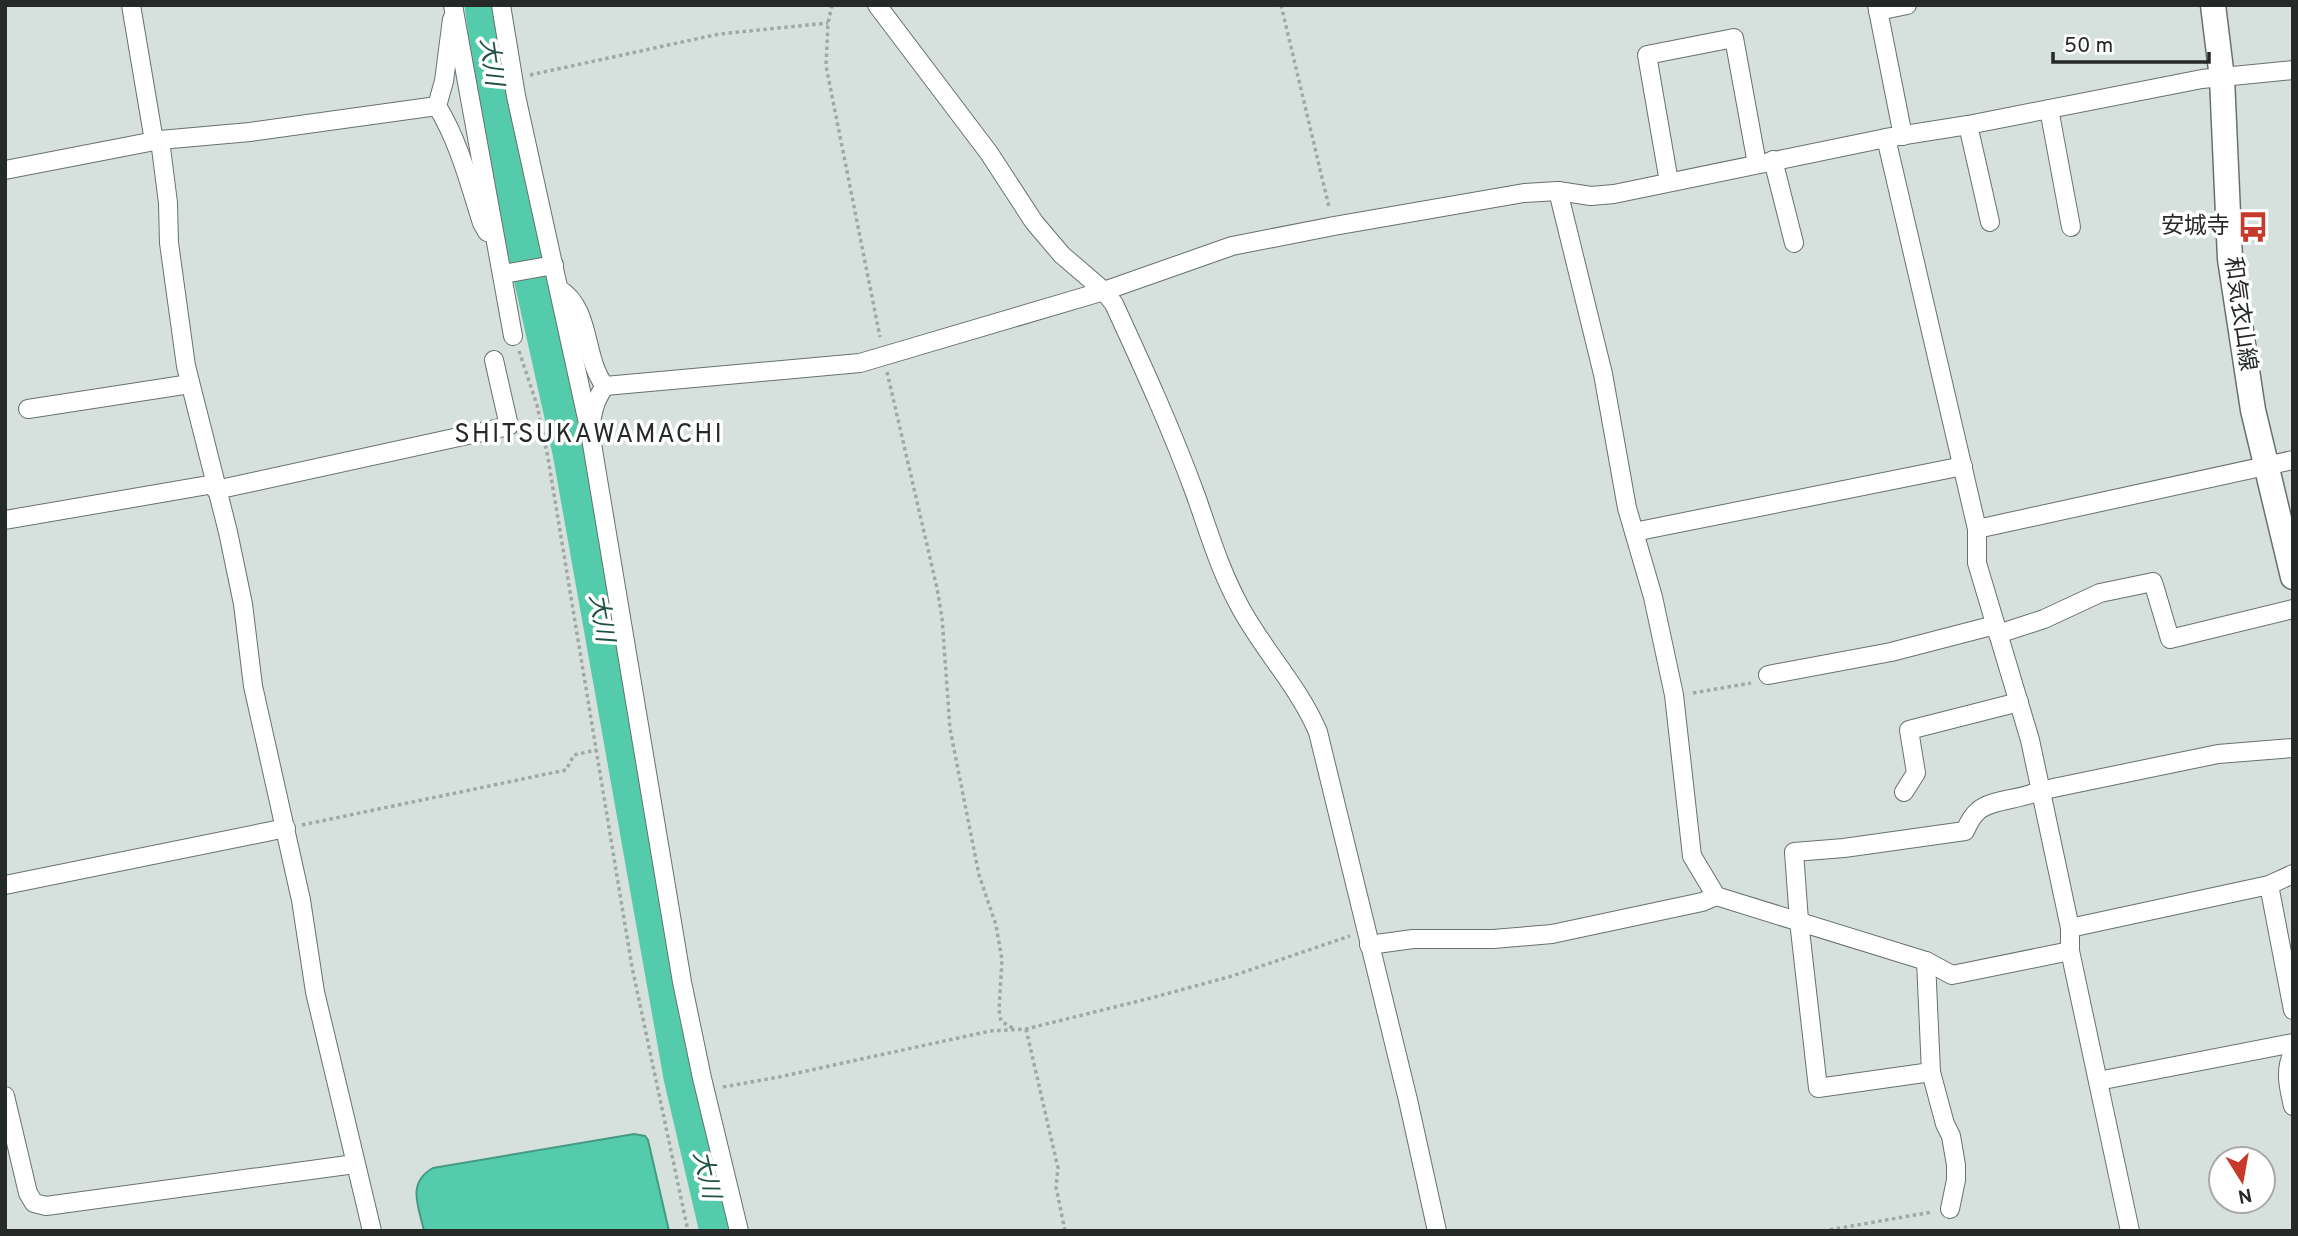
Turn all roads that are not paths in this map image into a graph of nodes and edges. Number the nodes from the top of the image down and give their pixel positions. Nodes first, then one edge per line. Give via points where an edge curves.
1 (131, 5) edge
2 (500, 5) edge
3 (877, 5) edge
4 (1908, 5) edge
5 (2213, 5) edge
6 (453, 7) edge
7 (1878, 8) edge
8 (2293, 70) edge
9 (2222, 78) junction
10 (437, 106) junction
11 (2049, 109) junction
12 (1968, 125) junction
13 (1894, 137) junction
14 (157, 140) junction
15 (1765, 162) junction
16 (5, 170) edge
17 (1669, 182) junction
18 (1558, 191) junction
19 (1990, 222) dead end
20 (2071, 227) dead end
21 (1794, 243) dead end
22 (498, 253) junction
23 (551, 266) junction
24 (507, 273) junction
25 (559, 289) junction
26 (1104, 291) junction
27 (513, 336) road end
28 (494, 360) dead end
29 (190, 384) junction
30 (605, 386) junction
31 (27, 409) dead end
32 (590, 432) junction
33 (2293, 460) edge
34 (1963, 466) junction
35 (2267, 467) junction
36 (215, 487) junction
37 (5, 520) edge
38 (1977, 529) junction
39 (1634, 532) junction
40 (2293, 577) edge
41 (2293, 609) edge
42 (1996, 630) junction
43 (1768, 675) road end
44 (2019, 702) junction
45 (2293, 748) edge
46 (2039, 791) junction
47 (1904, 792) dead end
48 (286, 828) junction
49 (2293, 874) edge
50 (5, 885) edge
51 (2269, 885) junction
52 (1716, 896) junction
53 (1799, 920) junction
54 (2070, 929) junction
55 (1367, 938) junction
56 (2070, 951) junction
57 (1926, 961) junction
58 (2293, 1010) edge
59 (2293, 1043) edge
60 (2293, 1054) edge
61 (1931, 1072) junction
62 (2098, 1081) junction
63 (5, 1096) edge
64 (2293, 1106) edge
65 (355, 1164) junction
66 (1950, 1209) road end
67 (372, 1231) edge
68 (739, 1231) edge
69 (1437, 1231) edge
70 (2130, 1231) edge

1 - 14 street
2 - 23 street
3 - 26 street via 989,153 1034,222 1062,255
4 - 7 street
5 - 9 main road, 和気衣山線
6 - 10 street
6 - 22 street
7 - 13 street
8 - 9 street
9 - 11 street
9 - 35 main road, 和気衣山線 via 2230,259 2253,410
10 - 14 street
10 - 22 street via 455,138 482,223
11 - 12 street
11 - 20 street
12 - 13 street
12 - 19 street
13 - 15 street
13 - 34 street
14 - 16 street
14 - 29 street
15 - 17 street
15 - 17 street via 1734,38 1647,55
15 - 21 street
17 - 18 street via 1591,197
18 - 26 street via 1524,193 1232,246
18 - 39 street via 1603,374
22 - 24 street
23 - 24 street
23 - 25 street
24 - 27 street
25 - 30 street via 575,305 596,375
25 - 32 street
26 - 30 street via 860,363
26 - 55 street via 1115,304 1166,420 1216,556 1240,607 1308,709 1318,732
28 - 36 street via 509,426
29 - 31 street
29 - 36 street
30 - 32 street via 595,399
32 - 68 street via 682,982
33 - 35 street
34 - 38 street
34 - 39 street
35 - 38 street
35 - 40 main road, 和気衣山線
36 - 37 street
36 - 48 street via 243,604 253,686
38 - 42 street via 1977,563
39 - 52 street via 1674,695 1692,856
41 - 42 street via 2170,639 2153,582 2100,593 2044,618
42 - 43 street
42 - 44 street
44 - 46 street
44 - 47 street via 1909,730 1916,773
45 - 46 street via 2218,754
46 - 53 street via 1985,806 1965,831 1794,852
46 - 54 street
48 - 50 street
48 - 65 street via 314,992
49 - 51 street
51 - 54 street
51 - 58 street
52 - 53 street
52 - 55 street via 1552,934 1493,939
53 - 57 street
53 - 61 street via 1818,1088
54 - 56 street
55 - 69 street
56 - 57 street via 1952,975
56 - 62 street
57 - 61 street
59 - 62 street
60 - 64 street via 2288,1080
61 - 66 street via 1956,1165
62 - 70 street
63 - 65 street via 28,1193 34,1203 46,1206
65 - 67 street

